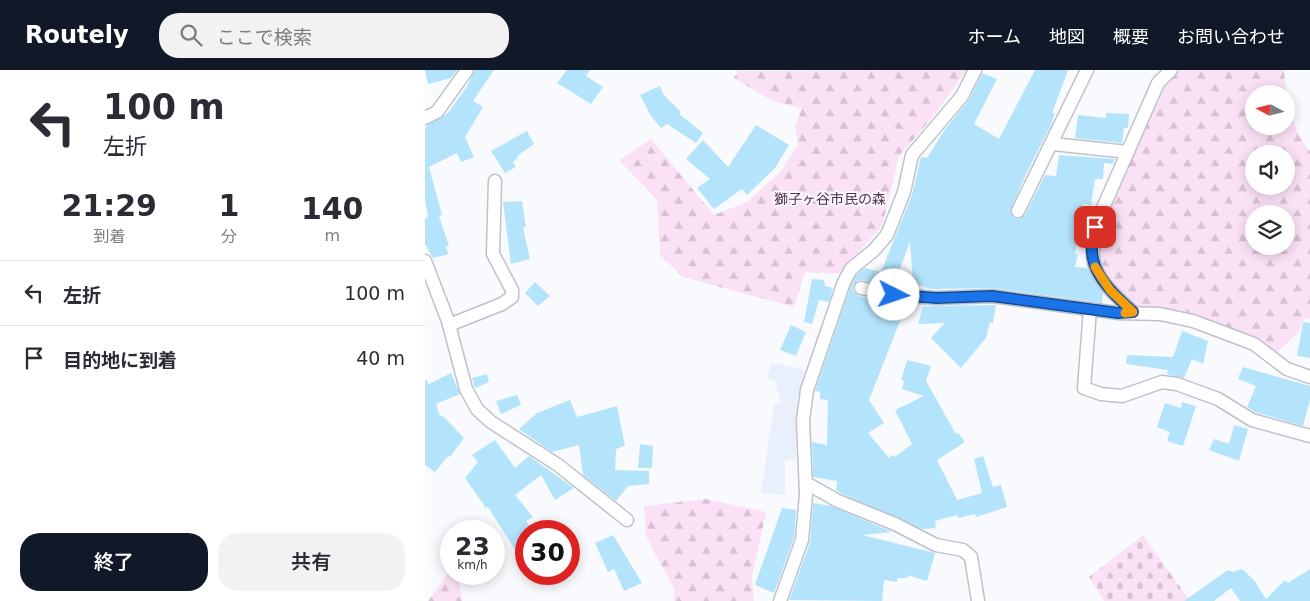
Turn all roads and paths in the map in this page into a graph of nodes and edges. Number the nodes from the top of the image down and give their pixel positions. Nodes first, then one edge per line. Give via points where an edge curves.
1 (467, 70) edge
2 (975, 70) edge
3 (1087, 70) edge
4 (1171, 70) edge
5 (425, 118) edge
6 (1053, 144) junction
7 (1128, 152) junction
8 (495, 181) dead end
9 (1018, 212) dead end
10 (425, 261) edge
11 (861, 288) dead end
12 (1090, 309) junction
13 (1133, 312) junction
14 (449, 325) junction
15 (1310, 377) edge
16 (1310, 436) edge
17 (805, 483) junction
18 (627, 520) dead end
19 (780, 601) edge
20 (978, 601) edge

1 - 5 street via 437,112
2 - 17 street via 962,96 912,155 904,192 887,235 851,269 844,282 807,390 803,420
3 - 6 street
4 - 7 street via 1159,83
6 - 7 street
6 - 9 street
7 - 13 street via 1099,217 1093,236 1092,261 1110,290
8 - 14 street via 493,254 512,290 512,297
10 - 14 street
11 - 12 street via 894,295 937,298 992,296
12 - 13 street
12 - 16 street via 1084,388 1122,396 1162,382 1177,384 1217,399 1252,420
13 - 15 street via 1193,321 1254,344 1287,369
14 - 18 street via 466,389 477,409 491,422 558,465
17 - 19 street via 802,540
17 - 20 street via 936,545 963,550 971,557

